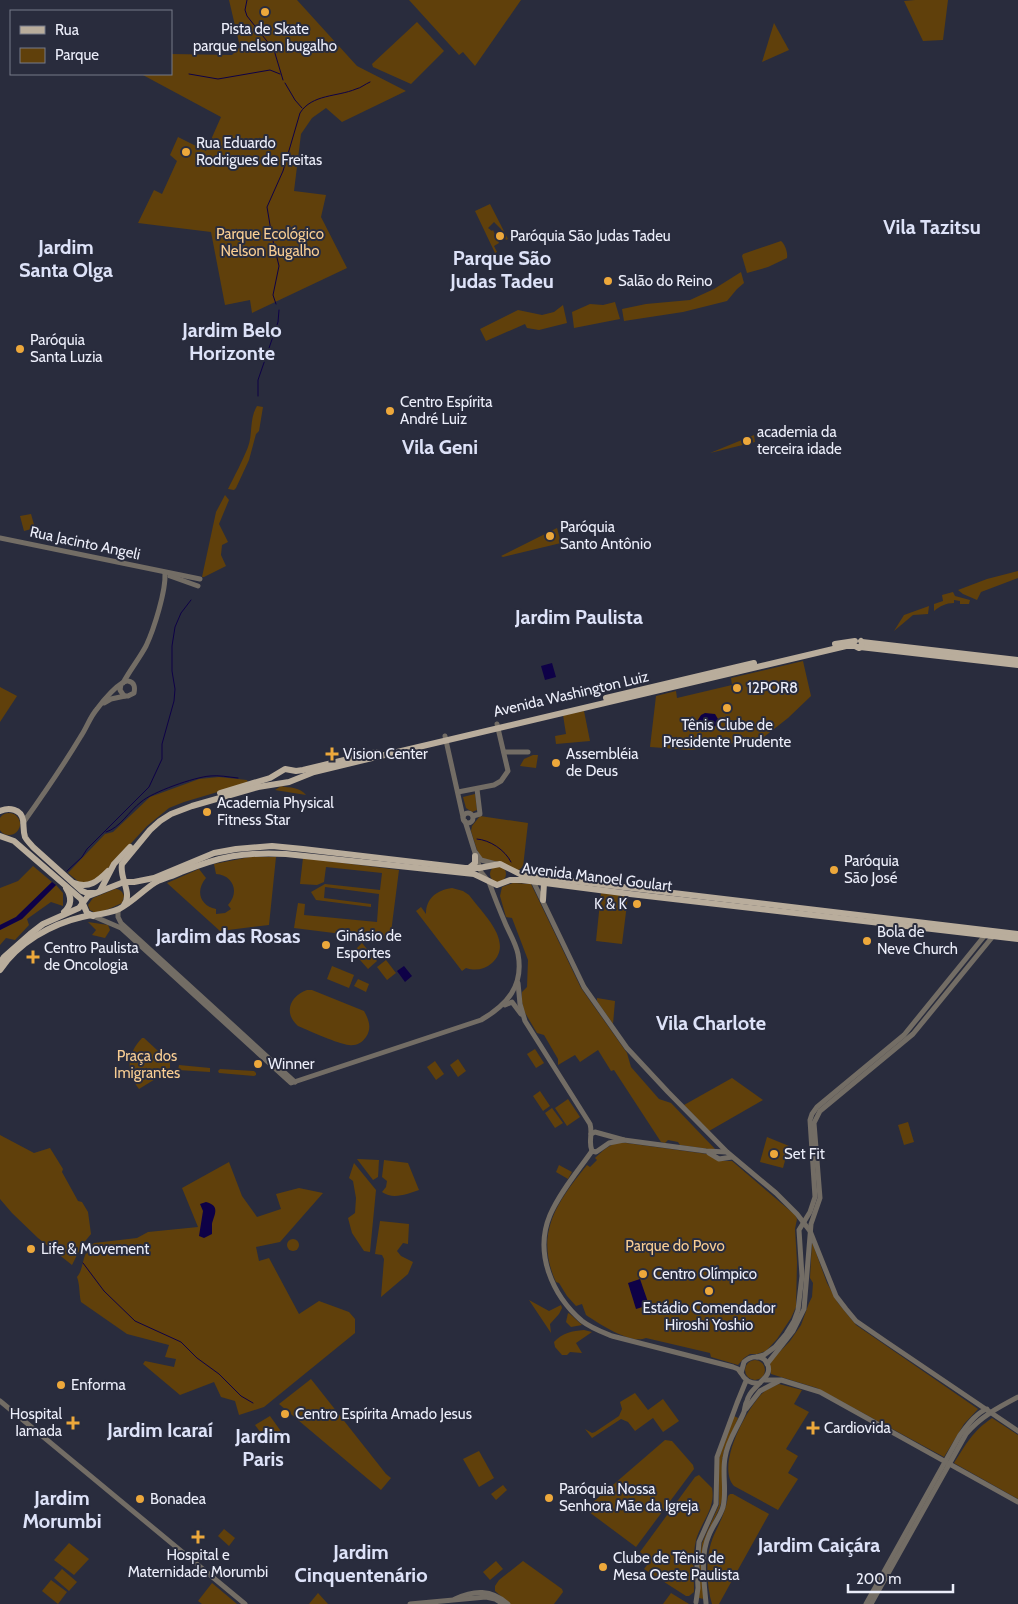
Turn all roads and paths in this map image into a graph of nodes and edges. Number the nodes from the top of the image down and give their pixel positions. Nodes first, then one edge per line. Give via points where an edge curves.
1 (0, 538) edge
2 (165, 573) junction
3 (200, 579) dead end
4 (198, 586) dead end
5 (858, 644) junction
6 (1018, 660) edge
7 (1018, 665) edge
8 (133, 667) junction
9 (122, 683) junction
10 (133, 684) junction
11 (125, 696) junction
12 (101, 704) junction
13 (497, 726) junction
14 (445, 738) junction
15 (504, 752) junction
16 (528, 752) dead end
17 (293, 770) junction
18 (281, 772) junction
19 (293, 780) junction
20 (285, 782) junction
21 (477, 789) junction
22 (459, 795) junction
23 (194, 803) junction
24 (1, 810) edge
25 (32, 811) junction
26 (20, 814) junction
27 (472, 816) junction
28 (464, 819) junction
29 (23, 825) junction
30 (469, 835) junction
31 (3, 837) edge
32 (473, 848) junction
33 (475, 856) junction
34 (114, 864) junction
35 (497, 865) junction
36 (469, 868) junction
37 (479, 868) junction
38 (531, 879) junction
39 (124, 882) junction
40 (489, 882) junction
41 (505, 882) junction
42 (67, 883) junction
43 (544, 883) junction
44 (98, 892) junction
45 (543, 900) junction
46 (83, 904) junction
47 (121, 908) junction
48 (59, 916) junction
49 (93, 916) junction
50 (989, 934) junction
51 (1018, 934) edge
52 (1018, 939) edge
53 (0, 963) edge
54 (0, 970) edge
55 (518, 980) junction
56 (502, 1006) junction
57 (525, 1021) junction
58 (293, 1083) junction
59 (591, 1134) junction
60 (601, 1134) junction
61 (624, 1140) junction
62 (600, 1150) junction
63 (592, 1151) junction
64 (729, 1154) junction
65 (804, 1221) junction
66 (810, 1231) junction
67 (757, 1357) junction
68 (767, 1364) junction
69 (741, 1373) junction
70 (781, 1380) junction
71 (746, 1381) junction
72 (762, 1381) junction
73 (1018, 1397) edge
74 (0, 1401) edge
75 (736, 1403) junction
76 (744, 1411) junction
77 (989, 1411) junction
78 (733, 1412) junction
79 (1018, 1431) edge
80 (948, 1464) junction
81 (1018, 1502) edge
82 (454, 1599) junction
83 (696, 1603) edge
84 (706, 1603) edge
85 (244, 1604) edge
86 (410, 1604) edge
87 (502, 1604) edge
88 (508, 1604) edge
89 (866, 1604) edge
90 (871, 1604) edge

1 - 2 street, Rua Jacinto Angeli
2 - 3 street, Rua Jacinto Angeli
2 - 4 street, Rua Jacinto Angeli
2 - 8 street via 160,603 147,644
5 - 6 main road, Avenida Washington Luiz
5 - 7 main road, Avenida Washington Luiz
5 - 13 main road, Avenida Washington Luiz via 802,652
8 - 9 street
8 - 10 street
9 - 10 street via 129,681
9 - 11 street via 120,690
9 - 12 street
10 - 11 street via 134,693
11 - 12 street
12 - 25 street
13 - 14 main road, Avenida Washington Luiz
13 - 15 street
14 - 17 main road, Avenida Washington Luiz
14 - 19 main road, Avenida Washington Luiz
14 - 22 street
15 - 16 street
15 - 21 street via 508,771 499,783
17 - 18 main road
17 - 19 main road
18 - 20 main road
18 - 23 main road
19 - 20 main road
20 - 23 main road
21 - 22 street
21 - 27 street via 480,814
22 - 27 street via 463,807
22 - 28 street
23 - 34 main road via 170,810 160,817
23 - 39 main road via 171,814 150,830 122,864
24 - 26 main road via 12,809
25 - 26 street
25 - 29 street
26 - 29 main road
27 - 28 street via 468,823
27 - 30 street
28 - 30 street
29 - 31 main road via 18,835
29 - 42 main road via 27,840
30 - 32 street
31 - 42 main road via 14,841
32 - 33 street
32 - 35 street via 481,860
33 - 36 main road via 475,863
33 - 37 street
34 - 42 main road via 99,881 80,885
34 - 44 main road
35 - 37 main road
35 - 38 main road, Avenida Manoel Goulart
35 - 40 main road via 488,871
35 - 41 main road via 508,872
36 - 37 main road
36 - 39 main road via 262,847 214,853 154,878
37 - 40 street
38 - 41 main road, Avenida Manoel Goulart
38 - 43 main road, Avenida Manoel Goulart
38 - 45 street
38 - 50 main road, Avenida Manoel Goulart
39 - 44 main road
39 - 47 main road via 128,897
40 - 41 main road, Avenida Manoel Goulart via 497,885
40 - 47 main road, Avenida Manoel Goulart via 474,874 286,854 247,854 208,861 156,882
40 - 55 street via 518,952
42 - 44 main road via 87,893
42 - 46 main road
42 - 48 main road via 71,902
43 - 45 main road
43 - 50 main road, Avenida Manoel Goulart
44 - 46 main road via 88,896
45 - 64 street via 584,988 628,1048
46 - 48 main road
46 - 49 main road via 87,913
47 - 49 main road, Avenida Manoel Goulart
47 - 58 street via 118,917 121,923
48 - 53 main road via 30,934
49 - 54 main road via 44,931 9,958
49 - 58 street via 121,928
50 - 51 main road, Avenida Manoel Goulart
50 - 52 main road, Avenida Manoel Goulart
50 - 65 street via 904,1035 812,1114 809,1127 814,1197
50 - 66 street via 913,1034 817,1116 814,1122 820,1198
55 - 56 street
55 - 57 street
56 - 57 street via 512,1002
56 - 58 street via 481,1020
57 - 59 street via 590,1124
59 - 60 street
59 - 63 street via 589,1144
60 - 61 street
60 - 62 street via 604,1142
61 - 62 street via 609,1143
61 - 64 street
62 - 63 street
63 - 69 street via 556,1203 546,1228 546,1266 562,1299 583,1321 612,1336 733,1366
64 - 65 street
65 - 66 street
65 - 67 street via 799,1230 802,1276 798,1310 780,1340 766,1354
66 - 68 street via 804,1309 800,1321
66 - 77 street via 836,1296 856,1321
67 - 68 street
67 - 69 street via 752,1356 744,1362
68 - 72 street via 768,1374
69 - 71 street
70 - 72 street
70 - 76 street via 760,1391
70 - 80 street via 820,1392
71 - 72 street
71 - 75 street
72 - 76 street via 749,1396
73 - 77 street
74 - 85 street
75 - 76 street via 741,1404
75 - 78 street
76 - 78 street
76 - 84 street via 726,1451 725,1496 705,1550
77 - 79 street
77 - 80 street via 982,1411 969,1423 960,1435
78 - 83 street via 717,1457 716,1504 700,1542
80 - 81 street
80 - 89 street
80 - 90 street
82 - 86 street
82 - 87 street via 486,1597
82 - 88 street via 484,1592 495,1594
83 - 84 street via 701,1600

